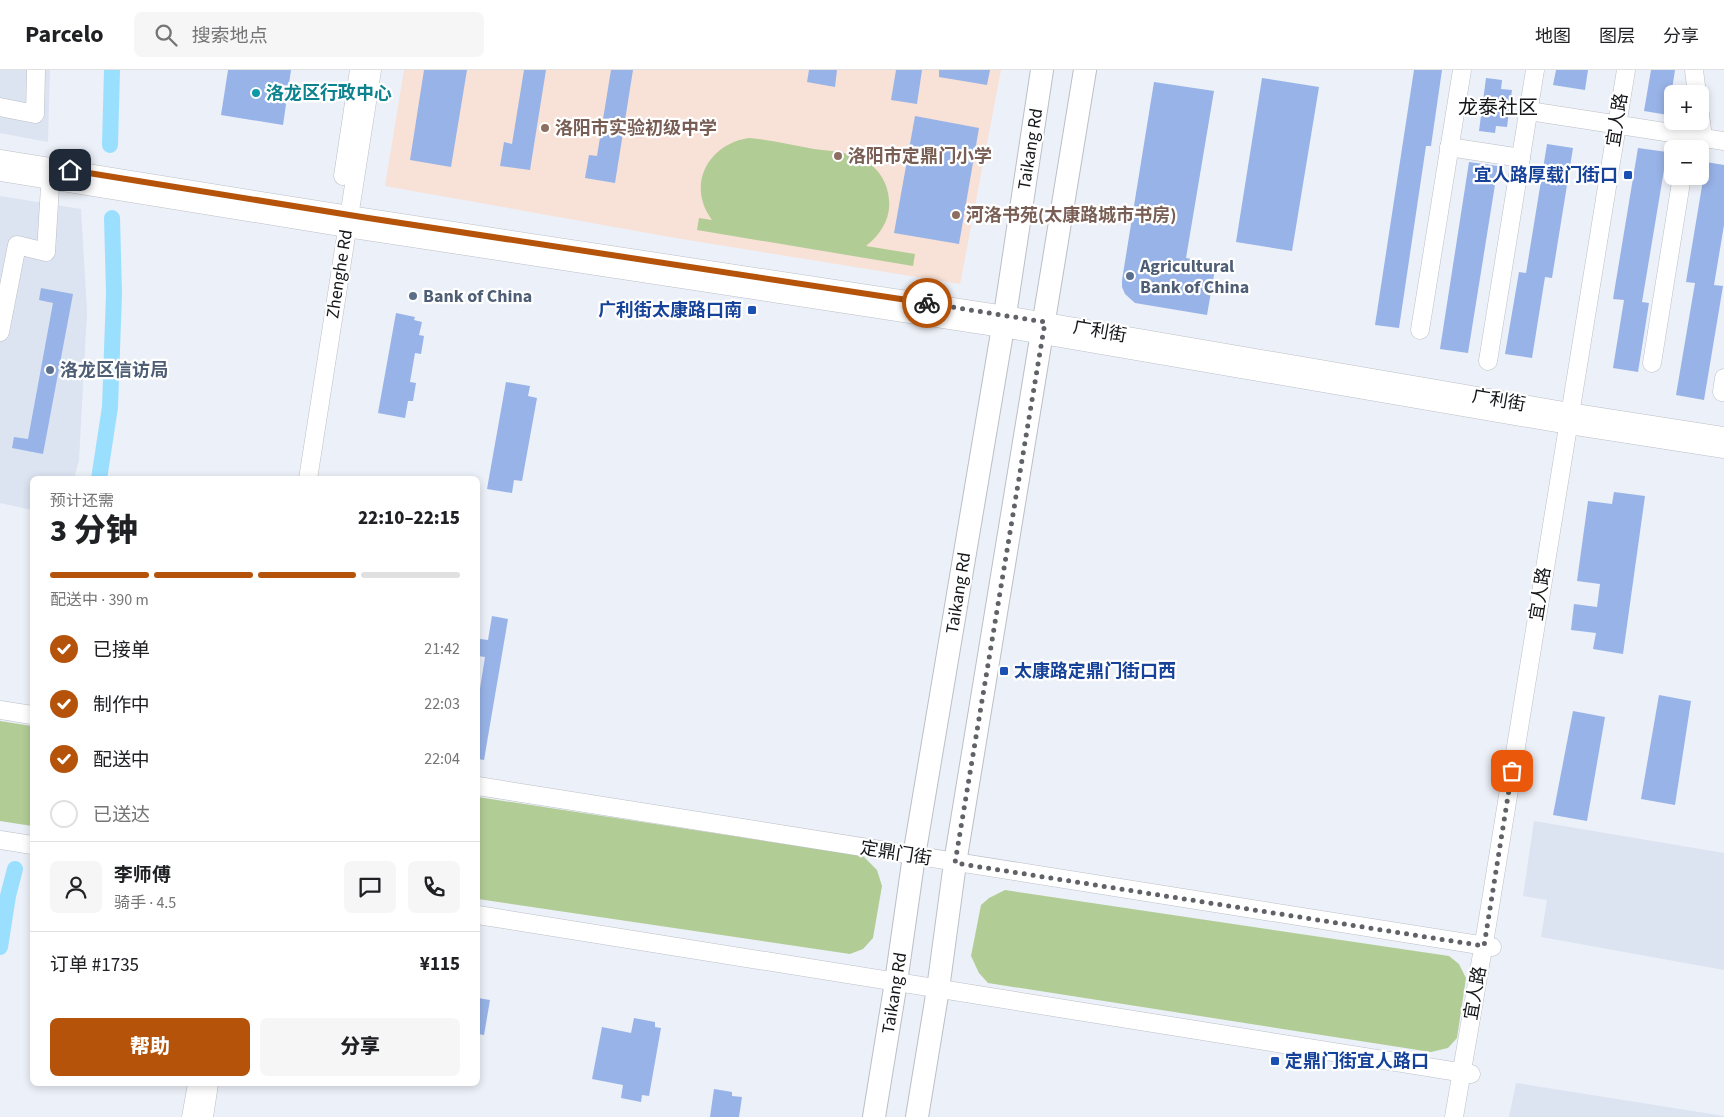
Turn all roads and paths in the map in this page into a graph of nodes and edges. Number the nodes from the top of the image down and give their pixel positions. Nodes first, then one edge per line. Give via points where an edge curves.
1 (36, 70) edge
2 (360, 70) edge
3 (372, 70) edge
4 (1042, 70) edge
5 (1085, 70) edge
6 (1462, 70) edge
7 (1535, 70) edge
8 (1626, 70) edge
9 (1634, 70) edge
10 (1694, 70) edge
11 (1696, 85) edge
12 (0, 108) edge
13 (1529, 111) junction
14 (1621, 126) junction
15 (1687, 140) edge
16 (1709, 141) edge
17 (1724, 141) edge
18 (1450, 147) junction
19 (1521, 158) junction
20 (0, 159) edge
21 (0, 172) edge
22 (50, 174) junction
23 (1681, 185) edge
24 (342, 220) junction
25 (1004, 321) junction
26 (1043, 328) junction
27 (1420, 330) dead end
28 (0, 332) edge
29 (1488, 361) dead end
30 (1652, 363) dead end
31 (1573, 419) junction
32 (1724, 436) edge
33 (1724, 448) edge
34 (297, 476) edge
35 (308, 476) edge
36 (0, 710) edge
37 (30, 715) edge
38 (480, 786) edge
39 (0, 840) edge
40 (30, 845) edge
41 (914, 856) junction
42 (955, 863) junction
43 (480, 915) edge
44 (1488, 946) junction
45 (896, 982) junction
46 (938, 989) junction
47 (1466, 1073) junction
48 (197, 1086) edge
49 (209, 1086) edge
50 (192, 1117) edge
51 (204, 1117) edge
52 (874, 1117) edge
53 (917, 1117) edge
54 (1454, 1117) edge
55 (1464, 1117) edge

1 - 12 street via 35,114
2 - 24 street, Zhenghe Rd
3 - 24 street, Zhenghe Rd
4 - 25 main road, Taikang Rd
5 - 26 main road
6 - 18 street
7 - 13 street
8 - 14 street, 宜人路
9 - 14 street, 宜人路
10 - 11 street
13 - 14 street
13 - 19 street
14 - 15 street
14 - 31 street, 宜人路
16 - 17 street
18 - 19 street
18 - 27 street
19 - 29 street
20 - 22 street, 广利街
21 - 22 street, 广利街
22 - 24 street, 广利街
22 - 28 street via 46,252 17,245
23 - 30 street
24 - 25 street, 广利街
24 - 34 street, Zhenghe Rd
24 - 35 street, Zhenghe Rd
25 - 26 street, 广利街
25 - 41 main road, Taikang Rd
26 - 31 street, 广利街
26 - 42 main road
31 - 32 street, 广利街
31 - 33 street, 广利街
31 - 44 street, 宜人路
36 - 37 street
38 - 41 street, 定鼎门街
39 - 40 street
41 - 42 street, 定鼎门街
41 - 45 main road, Taikang Rd
42 - 44 street, 定鼎门街
42 - 46 main road
43 - 45 street
44 - 47 street, 宜人路
45 - 46 street
45 - 52 main road, Taikang Rd
46 - 47 street
46 - 53 main road
47 - 54 street, 宜人路
47 - 55 street, 宜人路
48 - 50 street
49 - 51 street

